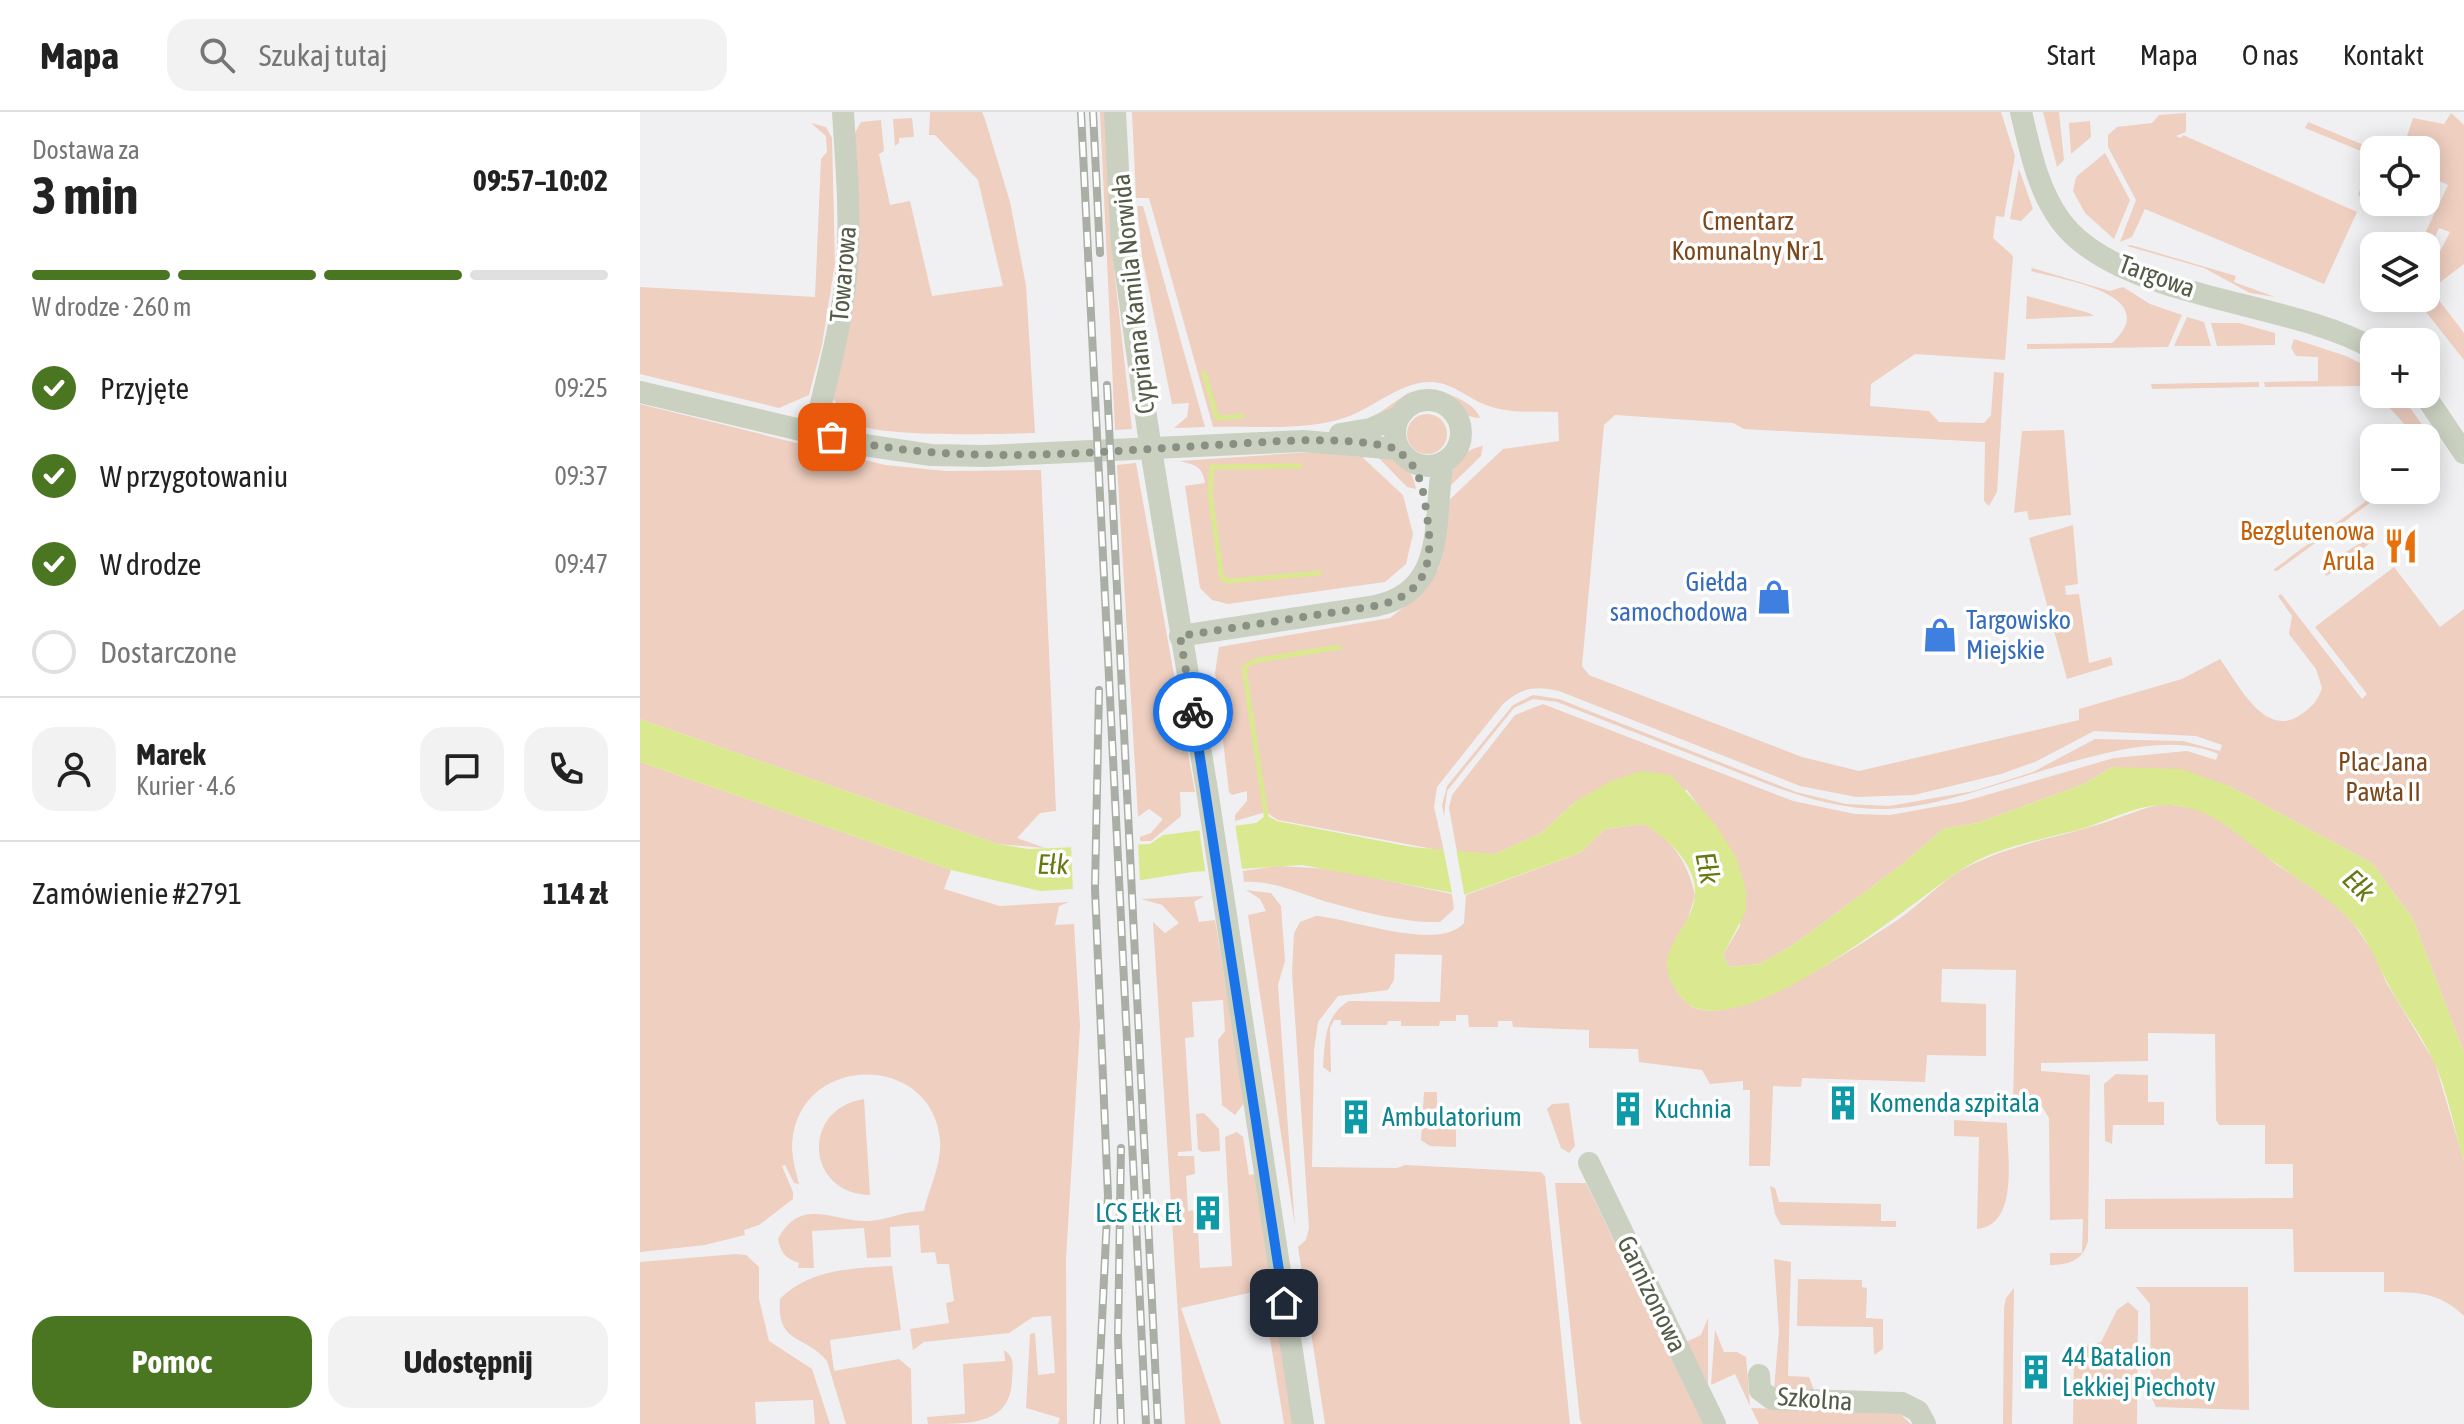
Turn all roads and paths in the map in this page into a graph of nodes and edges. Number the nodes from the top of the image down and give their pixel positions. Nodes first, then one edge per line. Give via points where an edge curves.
1 (843, 112) edge
2 (1115, 112) edge
3 (2021, 112) edge
4 (2360, 343) edge
5 (640, 392) edge
6 (2433, 408) edge
7 (1398, 417) junction
8 (814, 433) junction
9 (1303, 441) junction
10 (2464, 453) edge
11 (1405, 456) junction
12 (1443, 463) junction
13 (1431, 560) junction
14 (1180, 636) junction
15 (1589, 1163) dead end
16 (1759, 1375) dead end
17 (1303, 1424) edge
18 (1715, 1424) edge
19 (1925, 1424) edge

1 - 8 street, Towarowa via 847,265 839,327
2 - 14 street, Cypriana Kamila Norwida, bridge via 1122,245
3 - 4 street, Targowa via 2050,204 2068,230 2094,251 2151,277
5 - 8 street
6 - 10 street
7 - 9 street via 1370,429
7 - 11 street via 1394,438
7 - 12 street via 1422,400 1450,408 1461,437
8 - 9 street via 889,450 965,456
9 - 11 street
11 - 12 street via 1427,467
11 - 13 street via 1424,496
12 - 13 street
13 - 14 street via 1414,588 1391,602
14 - 17 street, Cypriana Kamila Norwida
15 - 18 street, Garnizonowa
16 - 19 street, Szkolna via 1760,1390 1772,1399 1902,1403 1918,1411

